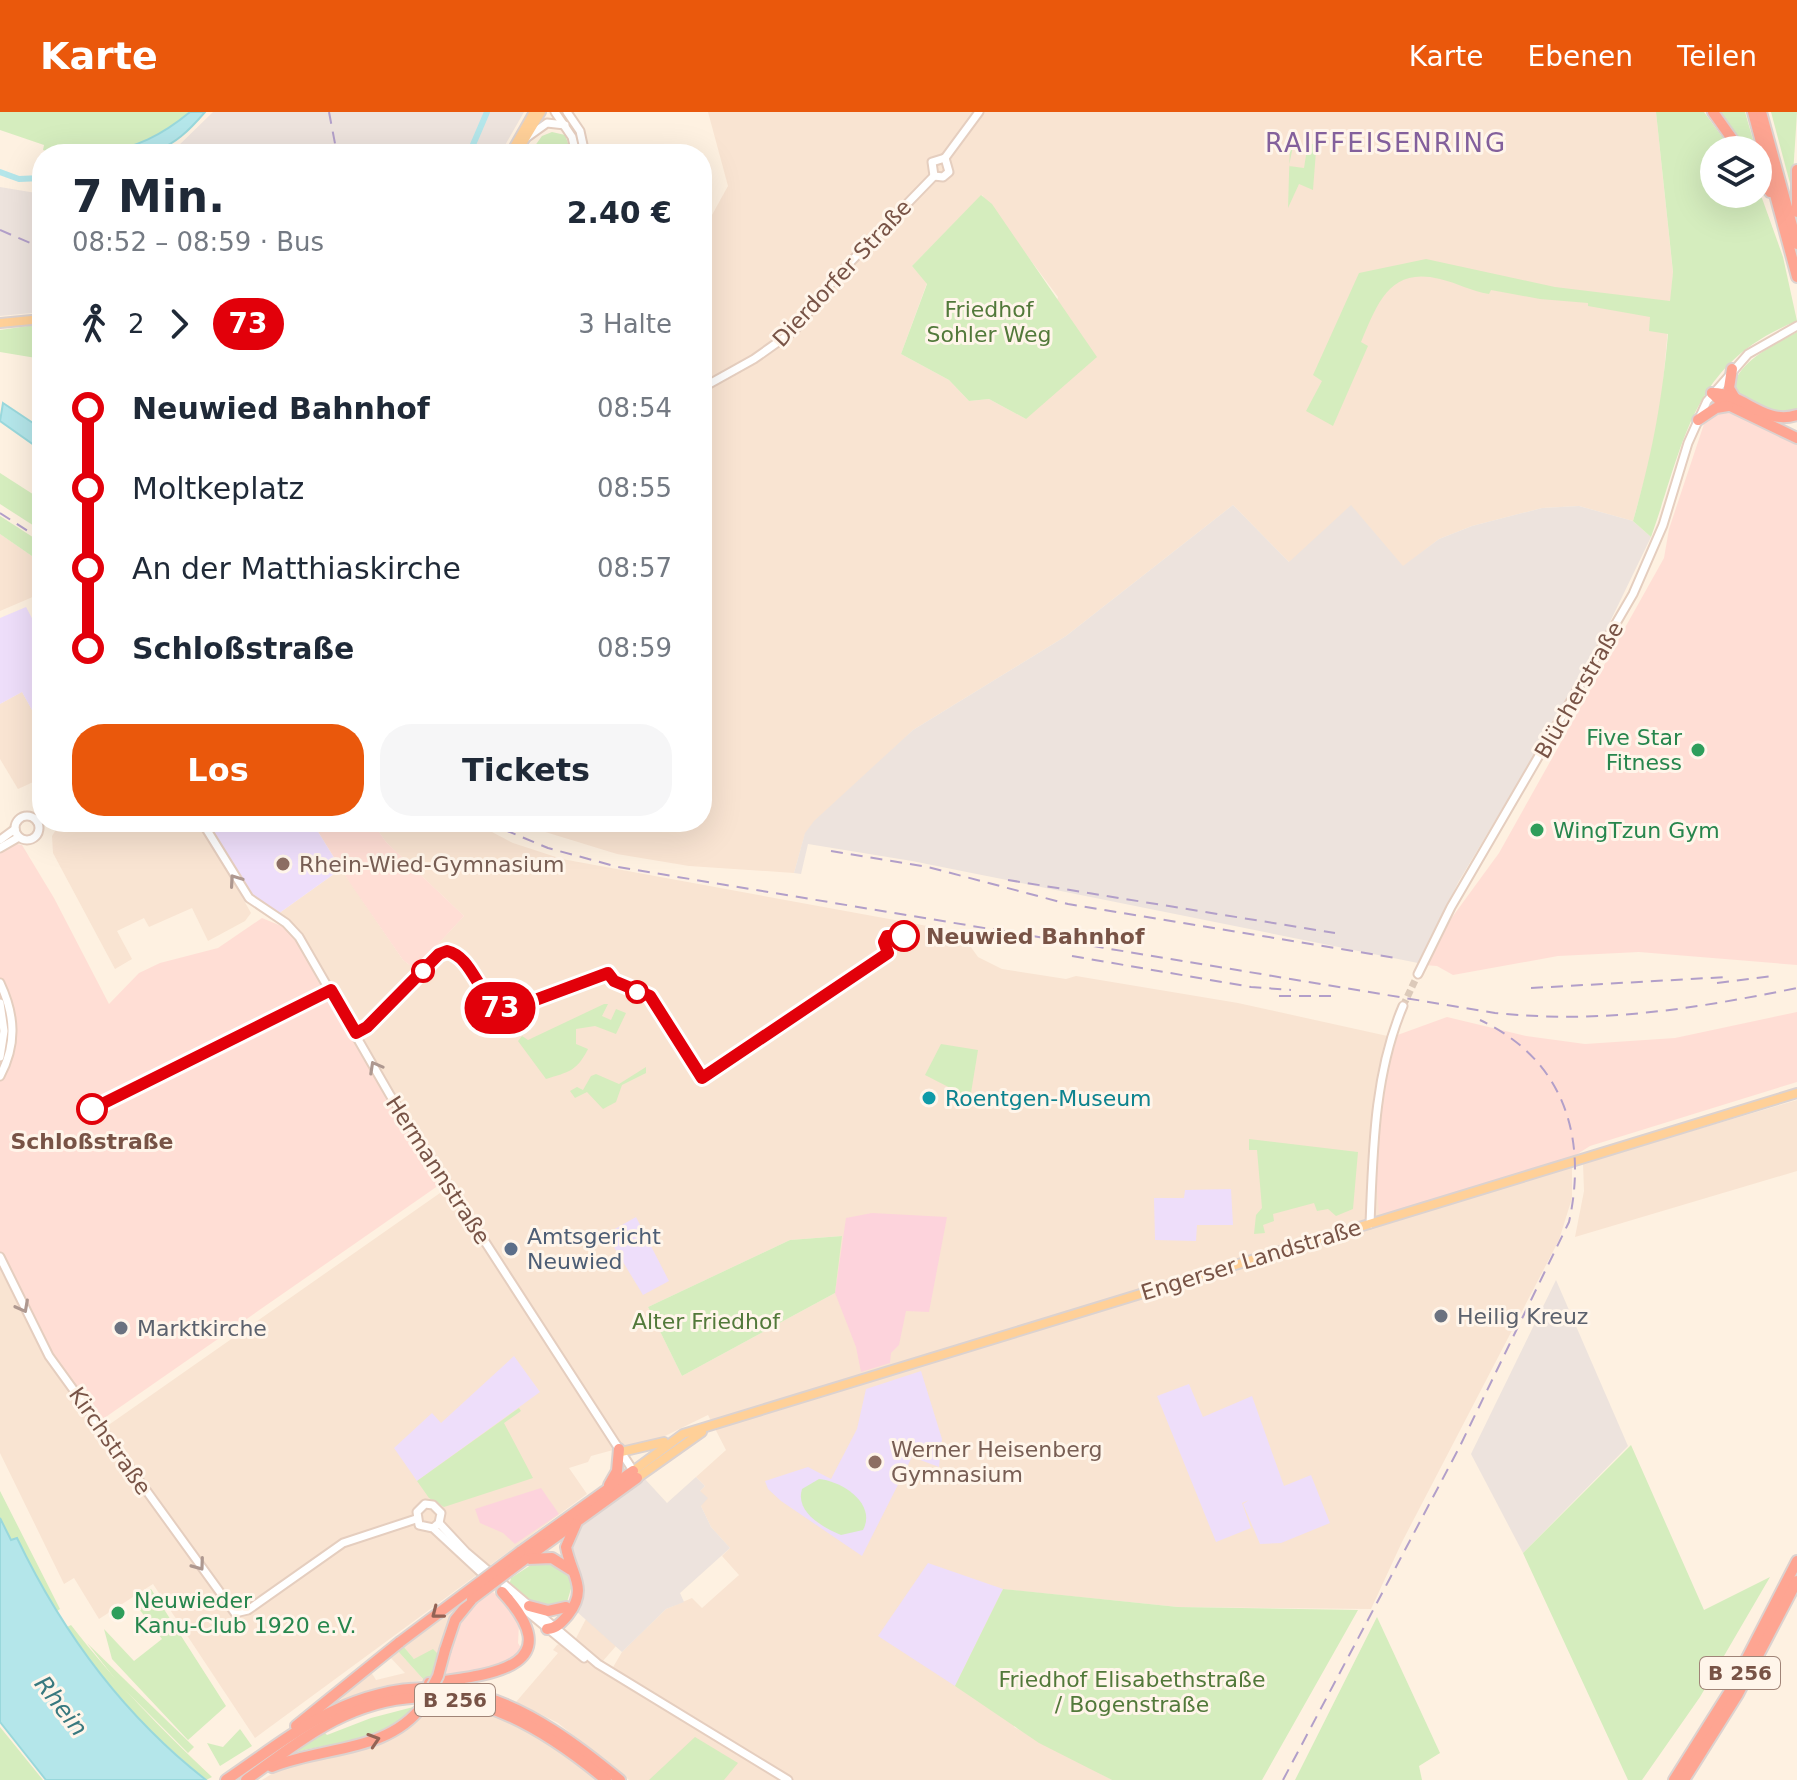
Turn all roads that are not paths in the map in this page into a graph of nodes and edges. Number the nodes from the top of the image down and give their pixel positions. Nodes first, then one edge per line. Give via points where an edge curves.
1 (534, 112) edge
2 (541, 112) edge
3 (555, 112) edge
4 (567, 112) edge
5 (979, 112) edge
6 (1713, 112) edge
7 (1753, 112) edge
8 (1761, 112) edge
9 (565, 125) junction
10 (1730, 136) edge
11 (525, 140) junction
12 (518, 144) edge
13 (522, 144) edge
14 (572, 144) edge
15 (583, 144) edge
16 (945, 158) junction
17 (1797, 170) edge
18 (934, 176) junction
19 (1772, 196) edge
20 (1777, 204) junction
21 (1797, 212) edge
22 (1797, 244) edge
23 (1797, 277) edge
24 (32, 320) edge
25 (0, 323) edge
26 (1797, 326) edge
27 (1732, 369) junction
28 (712, 382) edge
29 (1712, 393) junction
30 (1734, 404) junction
31 (1797, 415) edge
32 (1698, 420) junction
33 (1797, 438) edge
34 (32, 819) edge
35 (36, 832) edge
36 (207, 832) edge
37 (17, 833) junction
38 (0, 840) edge
39 (0, 848) edge
40 (1418, 974) tunnel mouth
41 (0, 983) edge
42 (0, 1003) edge
43 (1403, 1006) tunnel mouth
44 (0, 1057) edge
45 (0, 1076) edge
46 (1797, 1093) edge
47 (1370, 1224) junction
48 (0, 1257) edge
49 (706, 1430) junction
50 (673, 1440) junction
51 (620, 1450) junction
52 (635, 1474) junction
53 (606, 1490) junction
54 (416, 1519) junction
55 (580, 1519) junction
56 (436, 1526) junction
57 (523, 1556) junction
58 (1797, 1561) edge
59 (483, 1571) junction
60 (1797, 1581) edge
61 (502, 1592) junction
62 (529, 1606) junction
63 (566, 1612) junction
64 (554, 1629) junction
65 (598, 1664) junction
66 (405, 1690) junction
67 (281, 1742) junction
68 (251, 1777) edge
69 (226, 1780) edge
70 (606, 1780) edge
71 (620, 1780) edge
72 (788, 1780) edge
73 (1674, 1780) edge
74 (1684, 1780) edge

1 - 12 main road
2 - 11 main road
3 - 9 street
4 - 15 street
5 - 16 street
6 - 10 highway
7 - 20 highway
8 - 22 highway
9 - 11 street via 547,123
9 - 14 street
11 - 13 main road
16 - 18 street via 932,162
16 - 18 street via 949,172
17 - 21 highway
18 - 28 street, Dierdorfer Straße via 835,278 795,330
19 - 20 highway
20 - 23 highway
24 - 25 main road
26 - 27 street, Blücherstraße via 1763,343
27 - 29 street, Blücherstraße
27 - 30 highway via 1729,388
29 - 30 highway
29 - 32 street, Blücherstraße
30 - 31 highway via 1769,416
30 - 32 highway
30 - 33 highway
32 - 40 street, Blücherstraße via 1663,525 1623,615 1451,907
34 - 37 street via 22,817
35 - 37 street via 34,838
51 -> 36 street, Hermannstraße via 390,1095 296,933 261,909 239,885
37 - 38 street
37 - 39 street
41 - 45 street via 13,1029
42 - 44 street
43 - 47 street via 1390,1037 1377,1110
46 - 47 main road, Engerser Landstraße
47 - 49 main road, Engerser Landstraße
48 -> 54 street, Kirchstraße via 49,1356 238,1614 343,1543
49 - 50 main road, Engerser Landstraße
49 - 52 main road, Engerser Landstraße
50 - 51 main road
50 - 52 main road, Engerser Landstraße
51 - 52 street, Hermannstraße
51 - 53 highway via 617,1471
52 - 53 highway
52 - 55 highway
53 - 57 highway
54 - 56 street via 422,1527
54 - 56 street via 418,1509 429,1504 439,1510
55 - 57 highway
55 - 63 highway via 566,1544 580,1593
56 - 59 street
57 - 63 highway via 552,1558 569,1567 576,1590
57 -> 67 highway, bridge via 430,1618
68 -> 57 highway, bridge via 313,1752 376,1741 409,1721 435,1685 458,1615
58 - 73 highway, B 256 via 1730,1691
59 - 61 street
59 - 62 street
60 - 74 highway, B 256 via 1738,1694
61 - 64 street
61 - 66 highway via 525,1620 526,1649 509,1668
62 - 63 highway
62 - 64 street
63 - 64 highway
64 - 65 street
64 - 65 street via 575,1652
65 - 72 street
66 - 67 highway, B 256 via 346,1706
66 - 71 highway, B 256 via 461,1691 519,1708 560,1732
67 - 69 highway, B 256
68 - 70 highway, B 256 via 341,1717 381,1704 435,1698 515,1716 555,1739

